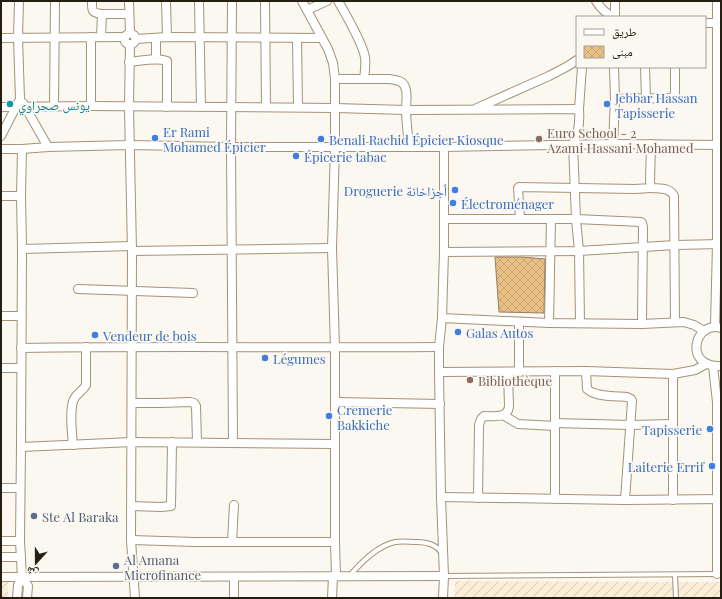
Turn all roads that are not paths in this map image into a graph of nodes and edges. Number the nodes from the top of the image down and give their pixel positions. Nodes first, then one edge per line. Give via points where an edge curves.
1 (19, 1) edge
2 (55, 1) edge
3 (92, 1) edge
4 (129, 1) edge
5 (166, 1) edge
6 (199, 1) edge
7 (232, 1) edge
8 (265, 1) edge
9 (302, 1) edge
10 (327, 1) edge
11 (338, 1) edge
12 (596, 1) edge
13 (615, 1) edge
14 (717, 1) edge
15 (307, 10) junction
16 (102, 14) junction
17 (129, 14) junction
18 (612, 16) edge
19 (614, 16) edge
20 (706, 23) edge
21 (719, 23) edge
22 (91, 37) junction
23 (101, 37) junction
24 (1, 38) edge
25 (18, 38) junction
26 (55, 38) junction
27 (130, 38) junction
28 (156, 38) junction
29 (167, 38) junction
30 (200, 38) junction
31 (232, 38) junction
32 (266, 38) junction
33 (296, 38) junction
34 (321, 38) junction
35 (156, 59) junction
36 (576, 61) edge
37 (129, 62) junction
38 (582, 68) edge
39 (614, 68) edge
40 (645, 68) edge
41 (675, 68) edge
42 (364, 78) junction
43 (335, 79) junction
44 (646, 98) junction
45 (20, 99) junction
46 (614, 99) junction
47 (54, 106) junction
48 (91, 106) junction
49 (1, 107) edge
50 (16, 107) junction
51 (25, 107) junction
52 (129, 107) junction
53 (167, 107) junction
54 (201, 107) junction
55 (232, 107) junction
56 (266, 107) junction
57 (298, 107) junction
58 (335, 108) junction
59 (579, 109) junction
60 (406, 110) junction
61 (472, 110) junction
62 (1, 136) edge
63 (573, 144) junction
64 (613, 144) junction
65 (650, 144) junction
66 (130, 145) junction
67 (719, 145) edge
68 (335, 146) junction
69 (409, 146) junction
70 (48, 147) junction
71 (231, 147) junction
72 (444, 147) junction
73 (1, 149) edge
74 (22, 149) junction
75 (575, 188) junction
76 (651, 188) junction
77 (1, 196) edge
78 (21, 196) junction
79 (444, 219) junction
80 (520, 219) junction
81 (551, 219) junction
82 (576, 219) junction
83 (719, 244) edge
84 (675, 245) junction
85 (642, 247) junction
86 (332, 248) junction
87 (22, 249) junction
88 (132, 249) junction
89 (232, 250) junction
90 (550, 251) junction
91 (579, 251) junction
92 (444, 252) junction
93 (78, 289) dead end
94 (132, 291) junction
95 (193, 293) dead end
96 (1, 316) edge
97 (21, 316) junction
98 (442, 318) junction
99 (519, 322) junction
100 (675, 322) junction
101 (549, 323) junction
102 (580, 323) junction
103 (642, 324) junction
104 (718, 327) edge
105 (704, 331) junction
106 (86, 347) junction
107 (132, 347) junction
108 (439, 347) junction
109 (21, 348) junction
110 (232, 348) junction
111 (335, 348) junction
112 (713, 366) edge
113 (1, 368) edge
114 (21, 368) junction
115 (554, 371) junction
116 (586, 371) junction
117 (439, 372) junction
118 (508, 372) junction
119 (519, 372) junction
120 (673, 374) junction
121 (335, 402) junction
122 (132, 403) junction
123 (440, 404) junction
124 (503, 415) junction
125 (673, 424) junction
126 (555, 425) junction
127 (630, 425) junction
128 (132, 442) junction
129 (172, 442) junction
130 (197, 442) junction
131 (233, 442) junction
132 (335, 444) junction
133 (72, 445) junction
134 (21, 447) junction
135 (1, 488) edge
136 (20, 488) junction
137 (441, 497) junction
138 (478, 498) junction
139 (555, 499) junction
140 (719, 499) edge
141 (625, 500) junction
142 (673, 500) junction
143 (234, 505) dead end
144 (131, 506) junction
145 (131, 540) junction
146 (1, 541) edge
147 (20, 541) junction
148 (232, 542) junction
149 (334, 542) junction
150 (443, 555) junction
151 (1, 557) edge
152 (21, 557) junction
153 (719, 574) edge
154 (675, 575) junction
155 (334, 576) junction
156 (349, 576) junction
157 (444, 576) junction
158 (1, 577) edge
159 (22, 577) junction
160 (134, 577) junction
161 (234, 577) junction
162 (17, 598) edge
163 (27, 598) edge
164 (135, 598) edge
165 (234, 598) edge
166 (332, 598) edge
167 (443, 598) edge
168 (676, 598) edge

1 - 25 street
2 - 26 street
3 - 16 street via 93,12
4 - 17 street
5 - 29 street
6 - 30 street
7 - 31 street
8 - 32 street
9 - 15 street
10 - 15 street
11 - 42 street via 365,56
12 - 18 street via 600,8
13 - 19 street
14 - 21 street
15 - 34 street
16 - 17 street
16 - 23 street
17 - 27 street
20 - 21 street
21 - 67 street
22 - 23 street
22 - 26 street
22 - 48 street
23 - 27 street
24 - 25 street
25 - 26 street
25 - 45 street
26 - 47 street
27 - 28 street
27 - 37 street
28 - 29 street
28 - 35 street
29 - 30 street
30 - 31 street
30 - 54 street
31 - 32 street
31 - 55 street
32 - 33 street
32 - 56 street
33 - 34 street
33 - 57 street
34 - 43 street via 333,63
35 - 37 street
35 - 53 street via 167,61
36 - 61 street via 549,76
37 - 52 street
38 - 59 street
39 - 46 street
40 - 44 street
41 - 44 street via 674,97
42 - 43 street
42 - 60 street via 402,82 405,86
43 - 58 street
44 - 46 street
45 - 50 street
45 - 51 street
46 - 64 street
47 - 48 street
47 - 51 street
48 - 52 street
49 - 50 street
50 - 51 street
50 - 62 street
51 - 70 street
52 - 53 street
52 - 66 street
53 - 54 street
54 - 55 street
55 - 56 street
55 - 71 street
56 - 57 street
57 - 58 street
58 - 60 street
58 - 68 street
59 - 61 street
59 - 63 street via 579,126
60 - 61 street
60 - 69 street
63 - 64 street
63 - 72 street
63 - 75 street
64 - 65 street
65 - 67 street
65 - 76 street
66 - 70 street
66 - 71 street
66 - 88 street
67 - 83 street
68 - 69 street
68 - 71 street
68 - 86 street
69 - 72 street
70 - 74 street
71 - 89 street
72 - 79 street
73 - 74 street
74 - 78 street
75 - 76 street
75 - 80 street via 518,188
75 - 82 street
76 - 84 street via 673,192
77 - 78 street
78 - 87 street
79 - 80 street
79 - 92 street
80 - 81 street
81 - 82 street
81 - 90 street
82 - 85 street via 639,221 643,224
82 - 91 street
83 - 84 street
83 - 104 street
84 - 85 street
84 - 100 street
85 - 91 street
85 - 103 street
86 - 89 street
86 - 111 street
87 - 88 street
87 - 97 street
88 - 89 street
88 - 94 street
89 - 110 street
90 - 91 street
90 - 92 street
90 - 101 street
91 - 102 street
92 - 98 street
93 - 94 street
94 - 95 street
94 - 107 street
96 - 97 street
97 - 109 street
98 - 99 street
98 - 108 street
99 - 101 street
99 - 119 street
100 - 103 street
100 - 105 street via 690,323
101 - 102 street
102 - 103 street
104 - 105 street
105 - 112 street via 696,344 697,352 700,359
106 - 107 street
106 - 109 street
106 - 133 street via 86,385 72,403
107 - 110 street
107 - 122 street
108 - 111 street
108 - 117 street
109 - 114 street
110 - 111 street
110 - 131 street
111 - 121 street
112 - 120 street
112 - 140 street via 717,402
113 - 114 street
114 - 134 street
115 - 116 street
115 - 119 street
115 - 126 street
116 - 120 street
116 - 127 street via 590,392 631,399
117 - 118 street
117 - 123 street
118 - 119 street
118 - 124 street via 509,410
120 - 125 street
121 - 123 street
121 - 132 street
122 - 128 street
122 - 130 street via 194,403
123 - 137 street
124 - 126 street via 518,424
124 - 138 street via 484,416 479,425
125 - 127 street
125 - 142 street
126 - 127 street
126 - 139 street
127 - 141 street
128 - 129 street
128 - 133 street
128 - 144 street
129 - 130 street
129 - 144 street via 171,506
130 - 131 street
131 - 132 street
132 - 149 street
133 - 134 street
134 - 136 street
135 - 136 street
136 - 147 street
137 - 138 street
137 - 150 street
138 - 139 street
139 - 141 street
140 - 142 street
140 - 153 street
141 - 142 street
143 - 148 street
144 - 145 street
145 - 148 street
145 - 160 street
146 - 147 street
147 - 152 street
148 - 149 street
149 - 155 street
150 - 156 lane via 437,547 428,543 394,542 367,558
150 - 157 street
151 - 152 street
152 - 159 street
153 - 154 lane
154 - 157 lane
154 - 168 lane
155 - 156 street
155 - 161 street
155 - 166 street
156 - 157 street
157 - 167 street
158 - 159 street
159 - 160 street
159 - 162 street via 18,585
159 - 163 street via 28,586
160 - 161 street
160 - 164 street
161 - 165 street

